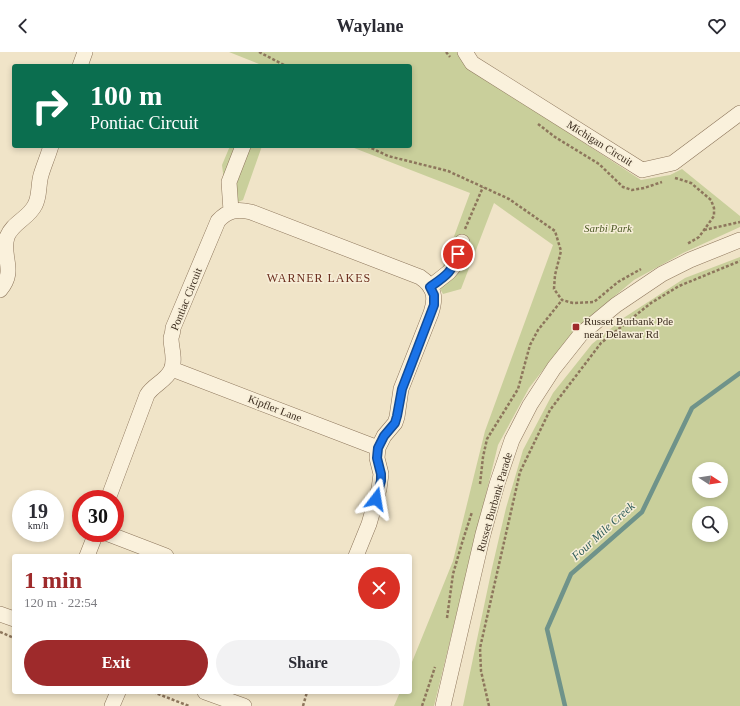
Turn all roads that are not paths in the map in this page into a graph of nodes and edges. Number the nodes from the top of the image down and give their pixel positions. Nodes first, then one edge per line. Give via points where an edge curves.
1 (85, 52) edge
2 (466, 52) edge
3 (81, 64) edge
4 (740, 113) edge
5 (50, 148) edge
6 (242, 148) edge
7 (231, 211) junction
8 (740, 240) edge
9 (462, 242) road end
10 (430, 287) junction
11 (0, 290) edge
12 (172, 369) junction
13 (378, 448) junction
14 (111, 490) edge
15 (124, 540) edge
16 (92, 542) edge
17 (88, 554) edge
18 (161, 554) edge
19 (357, 554) edge
20 (0, 614) edge
21 (12, 618) edge
22 (117, 694) edge
23 (211, 694) edge
24 (112, 706) edge
25 (244, 706) edge
26 (443, 706) edge

1 - 3 street
2 - 4 street, Michigan Circuit via 472,64 642,170 672,163
5 - 11 street via 35,205 7,237 9,269
6 - 7 street via 229,182
7 - 10 street via 251,212 420,277
7 - 12 street, Pontiac Circuit via 218,221 173,328
8 - 26 street, Russet Burbank Parade via 662,274 616,305 581,334 554,368 530,405 512,440 497,484
9 - 10 street via 450,272
10 - 13 street via 434,295 434,305 402,389 395,423
12 - 13 street, Kipfler Lane
12 - 14 street via 147,395
13 - 19 street via 377,458 381,474 379,489
15 - 18 street
16 - 17 street
20 - 21 street
22 - 24 street
23 - 25 street

